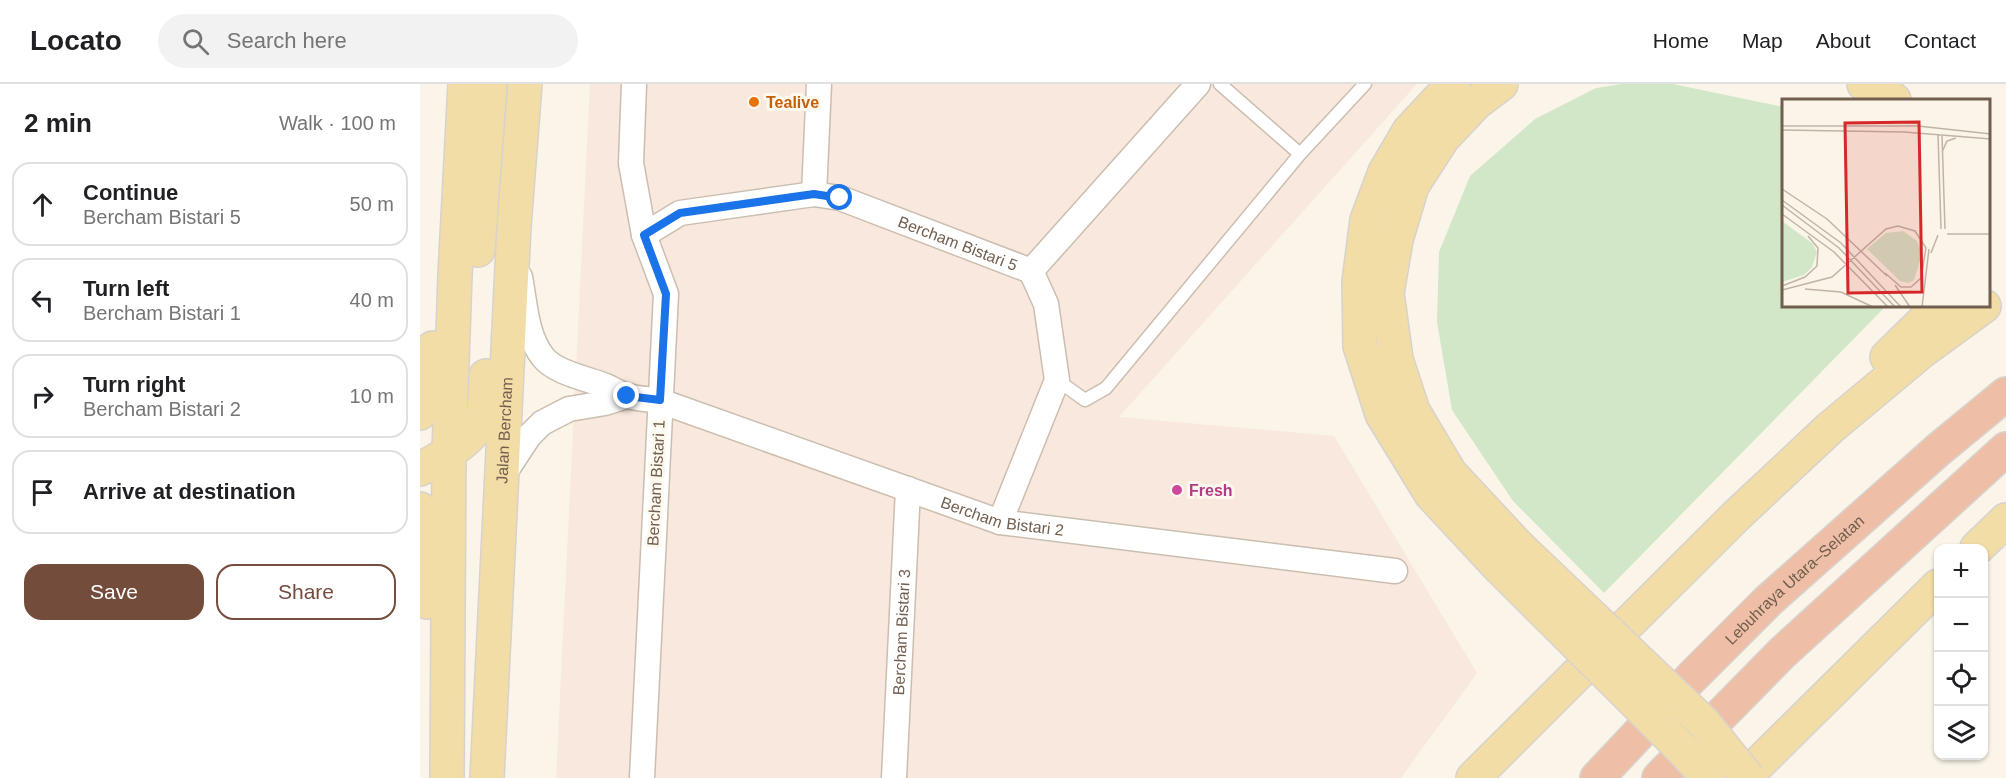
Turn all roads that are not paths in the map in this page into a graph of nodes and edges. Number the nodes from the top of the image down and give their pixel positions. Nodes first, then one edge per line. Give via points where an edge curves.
1 (525, 84) edge
2 (634, 84) edge
3 (819, 84) edge
4 (1198, 84) edge
5 (1220, 84) edge
6 (1365, 84) edge
7 (1453, 84) edge
8 (1501, 84) edge
9 (1864, 84) edge
10 (473, 88) edge
11 (1893, 99) edge
12 (1300, 154) junction
13 (814, 194) junction
14 (514, 234) junction
15 (644, 235) junction
16 (1031, 271) junction
17 (2006, 290) edge
18 (1991, 301) edge
19 (1937, 308) edge
20 (1981, 308) edge
21 (1057, 380) junction
22 (2006, 394) edge
23 (627, 396) junction
24 (660, 400) junction
25 (420, 413) edge
26 (1830, 428) junction
27 (2006, 449) edge
28 (449, 451) junction
29 (420, 470) edge
30 (501, 479) junction
31 (908, 489) junction
32 (420, 509) edge
33 (2006, 520) edge
34 (1000, 522) junction
35 (1982, 544) edge
36 (1508, 556) junction
37 (1395, 571) dead end
38 (1934, 590) edge
39 (447, 775) edge
40 (487, 778) edge
41 (642, 778) edge
42 (894, 778) edge
43 (1473, 778) edge
44 (1597, 778) edge
45 (1659, 778) edge
46 (1708, 778) edge
47 (1746, 778) edge

1 - 14 main road, Jalan Bercham
2 - 15 street, Bercham Bistari 1 via 632,163
3 - 13 street
4 - 16 street, Bercham Bistari 5
5 - 12 lane
6 - 12 lane
7 - 36 main road via 1409,131 1385,172 1367,220 1359,282 1360,346 1382,414 1431,494
8 - 36 main road via 1476,102 1443,138 1412,186 1396,240 1387,293 1396,358 1413,411 1450,473
9 - 11 main road
10 - 25 main road via 446,133 434,264 431,385
10 - 28 main road via 455,275
12 - 21 lane via 1106,388 1086,400
13 - 15 street, Bercham Bistari 5 via 680,213
13 - 16 street, Bercham Bistari 5 via 840,198
14 - 23 street, Bercham Bistari 2 via 530,328 544,359
14 - 28 main road via 498,265 494,283 483,416 473,433
14 - 30 main road, Jalan Bercham
15 - 24 street, Bercham Bistari 1 via 666,294
16 - 21 street via 1046,304
17 - 18 main road
19 - 26 main road via 1860,386
20 - 26 main road
21 - 34 street
22 - 44 highway, Lebuhraya Utara–Selatan via 1769,600
23 - 24 street, Bercham Bistari 2
23 - 30 street, Bercham Bistari 2 via 569,409 542,423
24 - 31 street, Bercham Bistari 2
24 - 41 street, Bercham Bistari 1
26 - 43 main road
27 - 45 highway via 1782,653
28 - 29 main road
28 - 39 main road
30 - 40 main road, Jalan Bercham
31 - 34 street, Bercham Bistari 2
31 - 42 street, Bercham Bistari 3
32 - 39 main road via 424,523 431,712
33 - 35 main road
34 - 37 street, Bercham Bistari 2
36 - 46 main road, bridge
36 - 47 main road, bridge via 1704,723
38 - 47 main road

